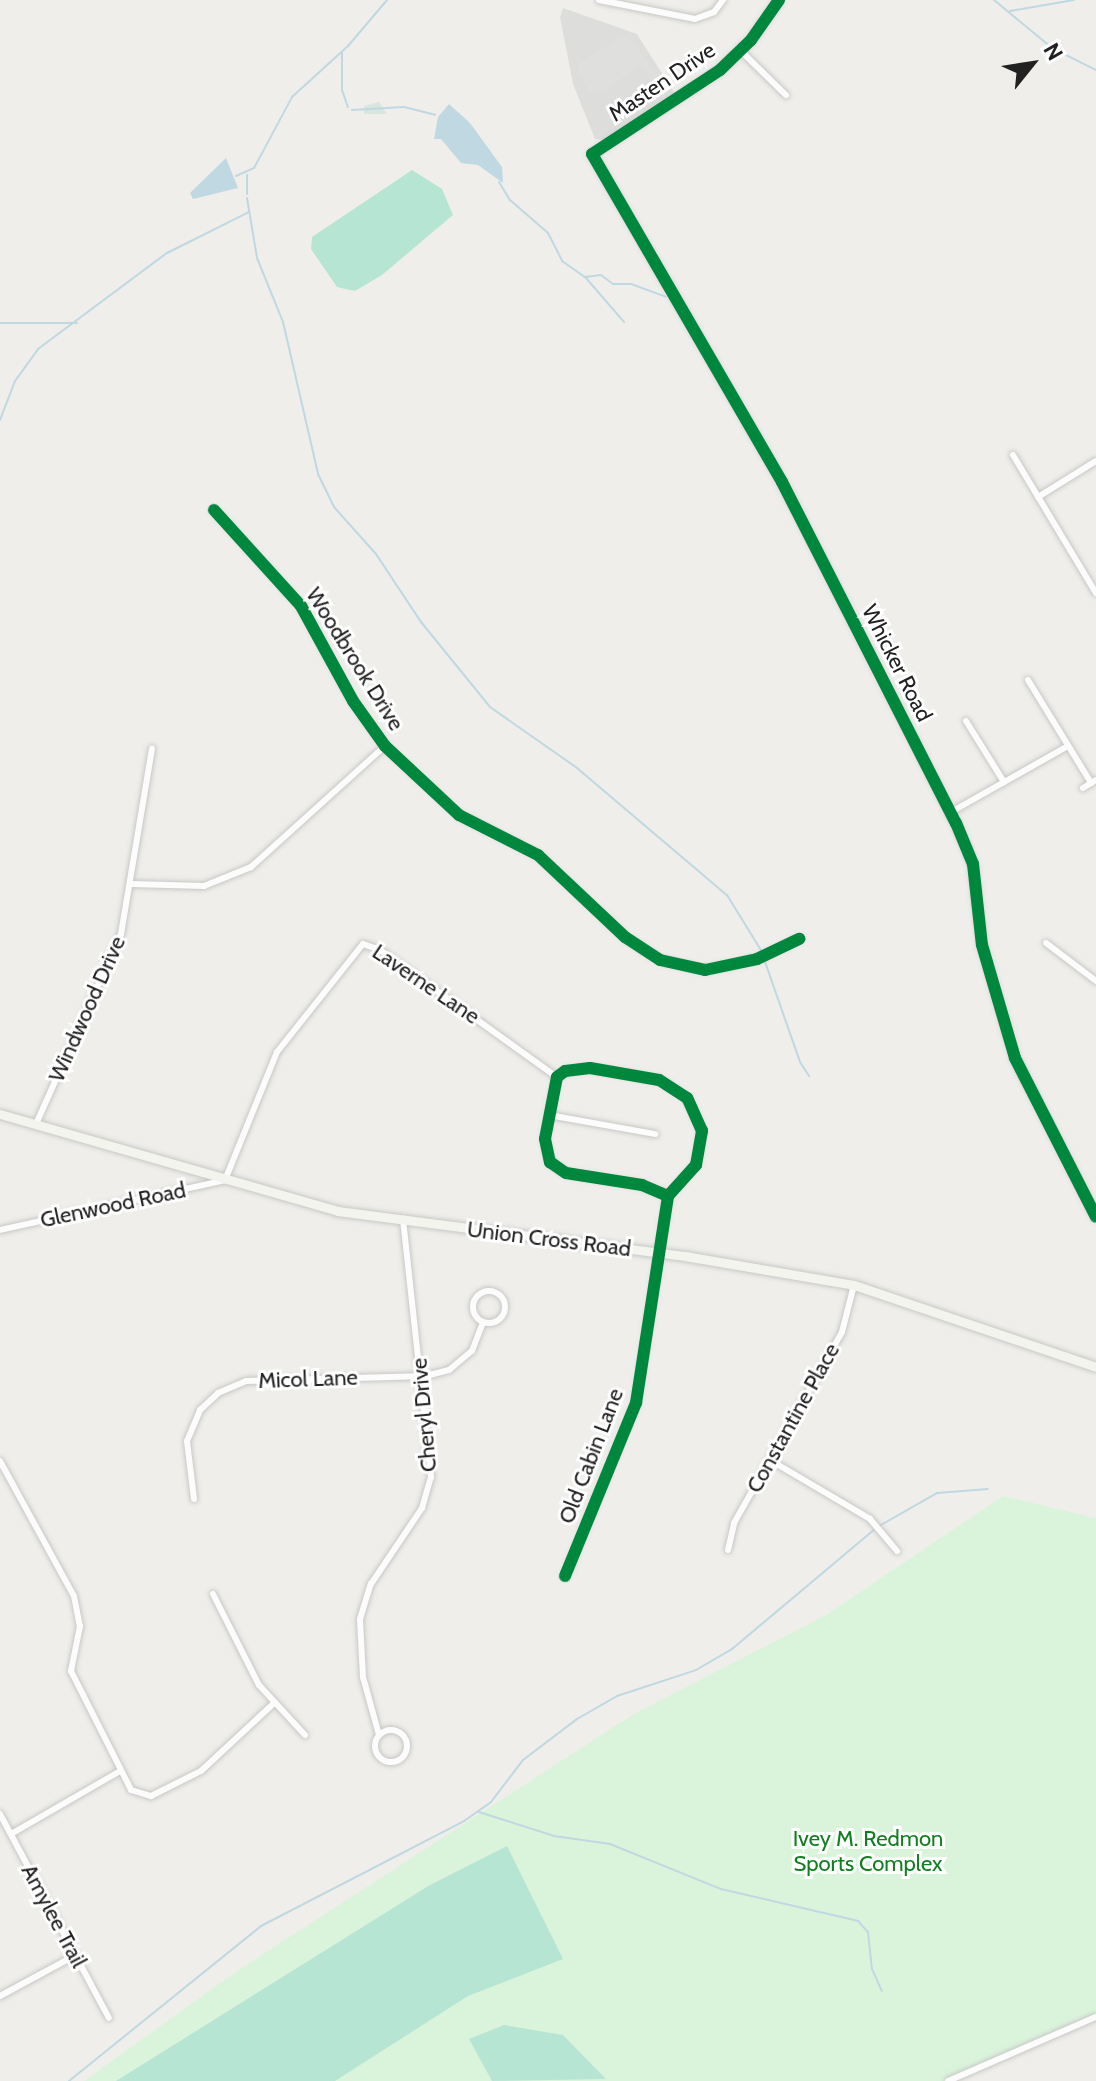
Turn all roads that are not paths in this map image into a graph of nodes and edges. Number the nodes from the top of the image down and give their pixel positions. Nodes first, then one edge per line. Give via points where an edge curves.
1 (599, 0) edge
2 (723, 0) edge
3 (779, 0) edge
4 (741, 51) junction
5 (786, 95) dead end
6 (592, 154) joint
7 (1013, 455) dead end
8 (1096, 461) edge
9 (1038, 497) junction
10 (214, 510) dead end
11 (1095, 588) edge
12 (1028, 680) dead end
13 (966, 721) dead end
14 (385, 746) junction
15 (1068, 746) junction
16 (152, 749) dead end
17 (1094, 781) edge
18 (1004, 782) junction
19 (1083, 788) dead end
20 (951, 812) junction
21 (132, 884) junction
22 (799, 939) dead end
23 (1046, 943) dead end
24 (1096, 981) edge
25 (557, 1077) junction
26 (0, 1114) edge
27 (549, 1115) junction
28 (36, 1124) junction
29 (655, 1134) dead end
30 (225, 1180) junction
31 (668, 1196) junction
32 (1096, 1217) edge
33 (403, 1219) junction
34 (0, 1230) edge
35 (661, 1253) junction
36 (854, 1285) junction
37 (483, 1323) junction
38 (1096, 1367) edge
39 (421, 1376) junction
40 (770, 1460) junction
41 (0, 1461) edge
42 (194, 1499) dead end
43 (728, 1550) dead end
44 (897, 1551) dead end
45 (565, 1576) dead end
46 (213, 1594) dead end
47 (273, 1704) junction
48 (305, 1735) dead end
49 (379, 1735) junction
50 (120, 1771) junction
51 (0, 1814) edge
52 (11, 1834) junction
53 (74, 1956) junction
54 (0, 1996) edge
55 (1096, 2017) edge
56 (109, 2018) dead end
57 (948, 2081) edge

1 - 2 street via 695,19 714,12
3 - 4 street, Masten Drive
4 - 5 street
4 - 6 street, Masten Drive via 709,78
6 - 20 street, Whicker Road via 782,482
7 - 9 street
8 - 9 street
9 - 11 street
10 - 14 street, Woodbrook Drive via 301,606 353,701
12 - 15 street
13 - 18 street
14 - 21 street via 251,867 204,886
14 - 22 street, Woodbrook Drive via 440,801 538,855 625,937 660,960 705,970 733,966
15 - 17 street
15 - 18 street
16 - 21 street, Windwood Drive
17 - 19 street
18 - 20 street
20 - 32 street, Whicker Road via 973,864 982,945 1010,1046
21 - 28 street, Windwood Drive via 112,958
23 - 24 street
25 - 27 street
25 - 30 street, Laverne Lane via 380,950 363,944 333,975 277,1052
25 - 31 street via 573,1068 623,1073 659,1080 687,1098 702,1131 701,1151 688,1177
26 - 28 main road, Union Cross Road
27 - 29 street
27 - 31 street via 545,1151 558,1170 642,1185
28 - 30 main road, Union Cross Road
30 - 33 main road, Union Cross Road via 338,1211
30 - 34 street, Glenwood Road
31 - 35 street, Old Cabin Lane
33 - 35 main road, Union Cross Road
33 - 39 street, Cheryl Drive
35 - 36 main road, Union Cross Road
35 - 45 street, Old Cabin Lane via 636,1403
36 - 38 main road, Union Cross Road
36 - 40 street, Constantine Place via 842,1332
37 - 37 street via 499,1320 505,1311 504,1300 491,1291 481,1293 473,1306
37 - 39 street, Micol Lane via 479,1340 462,1361
39 - 42 street, Micol Lane via 246,1381 229,1387 200,1410 190,1432 187,1463
39 - 49 street, Cheryl Drive via 431,1477 422,1508 371,1584 360,1619 363,1677
40 - 43 street, Constantine Place via 734,1523
40 - 44 street via 870,1519
41 - 50 street via 78,1607 71,1671
46 - 47 street
47 - 48 street
47 - 50 street via 216,1759 169,1788 139,1796
49 - 49 street via 375,1750 381,1759 401,1759 407,1750 402,1734 388,1730
50 - 52 street
51 - 52 street, Amylee Trail
52 - 53 street, Amylee Trail
53 - 54 street
53 - 56 street, Amylee Trail
55 - 57 street

